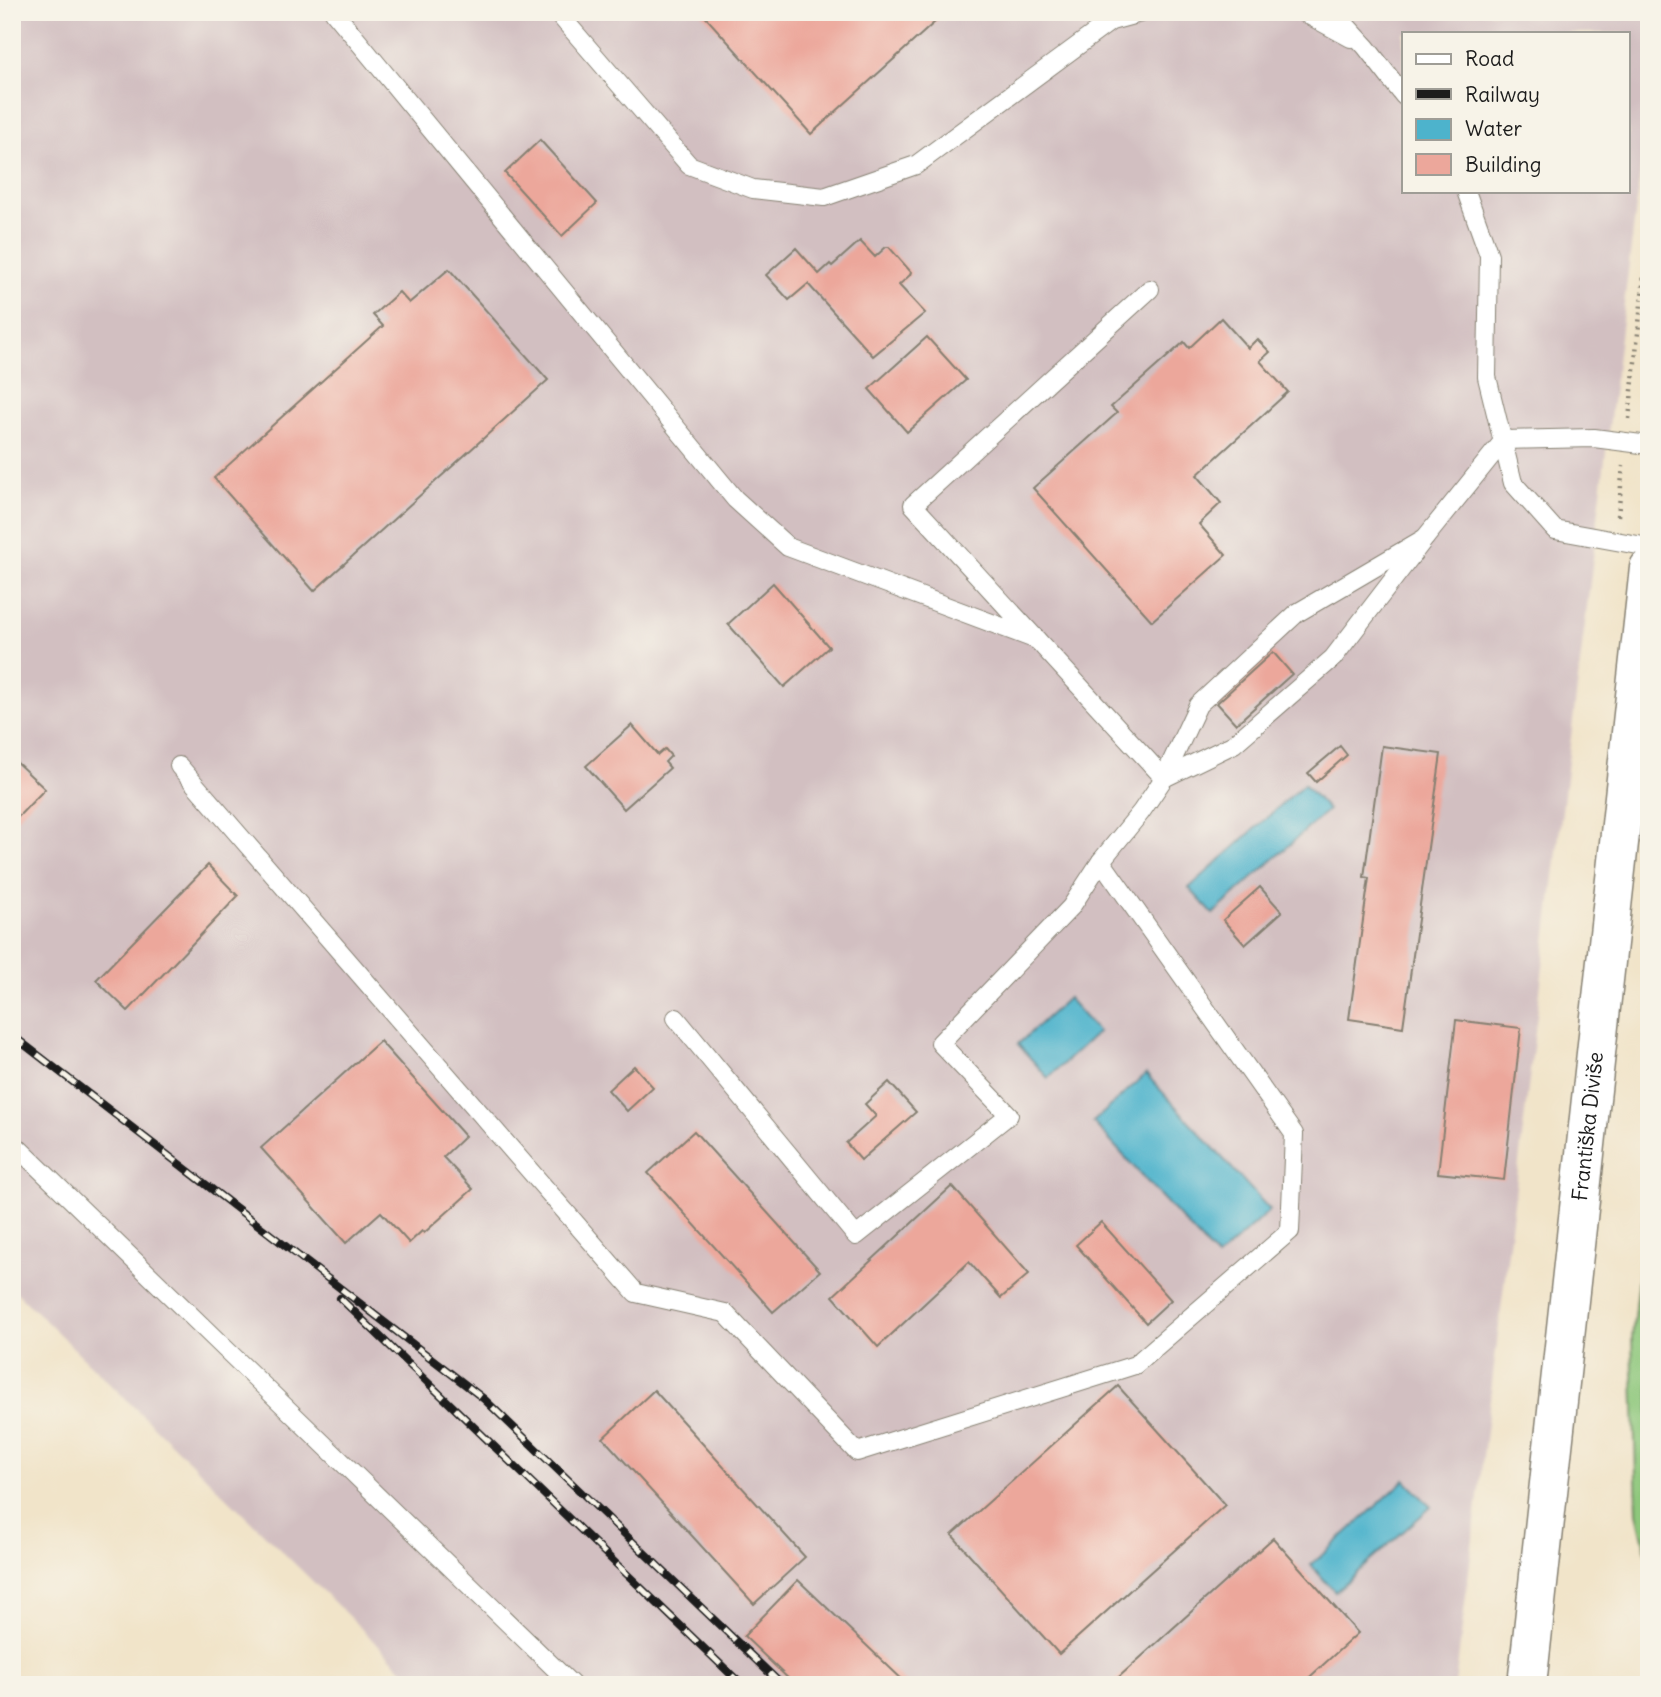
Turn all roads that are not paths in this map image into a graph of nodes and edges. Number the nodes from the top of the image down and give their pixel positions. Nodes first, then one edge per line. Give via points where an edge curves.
1 (334, 12) edge
2 (557, 12) edge
3 (1144, 12) edge
4 (1303, 12) edge
5 (1334, 12) edge
6 (1366, 47) junction
7 (1402, 93) edge
8 (1466, 192) edge
9 (1150, 289) dead end
10 (1504, 440) junction
11 (1649, 445) edge
12 (1425, 538) junction
13 (1649, 547) edge
14 (1649, 568) edge
15 (1037, 640) junction
16 (179, 766) dead end
17 (1164, 778) junction
18 (1101, 861) junction
19 (676, 1018) dead end
20 (12, 1142) edge
21 (572, 1685) edge
22 (1527, 1685) edge

1 - 15 lane via 735,499 788,547
2 - 3 lane via 689,165 753,189 824,197 916,165 1111,21
4 - 6 lane
5 - 6 lane
6 - 7 lane
8 - 10 lane via 1489,255 1487,377
9 - 15 lane via 913,505
10 - 11 lane via 1594,438
10 - 12 lane
10 - 13 lane via 1513,483 1555,530
12 - 17 lane via 1333,659 1234,744
12 - 17 lane via 1297,613 1198,705
14 - 22 main road, Františka Diviše
15 - 17 lane
16 - 18 lane via 636,1293 725,1313 857,1452 1135,1365 1290,1231 1294,1134
17 - 18 lane
18 - 19 lane via 1071,906 940,1043 1009,1115 856,1236
20 - 21 lane

